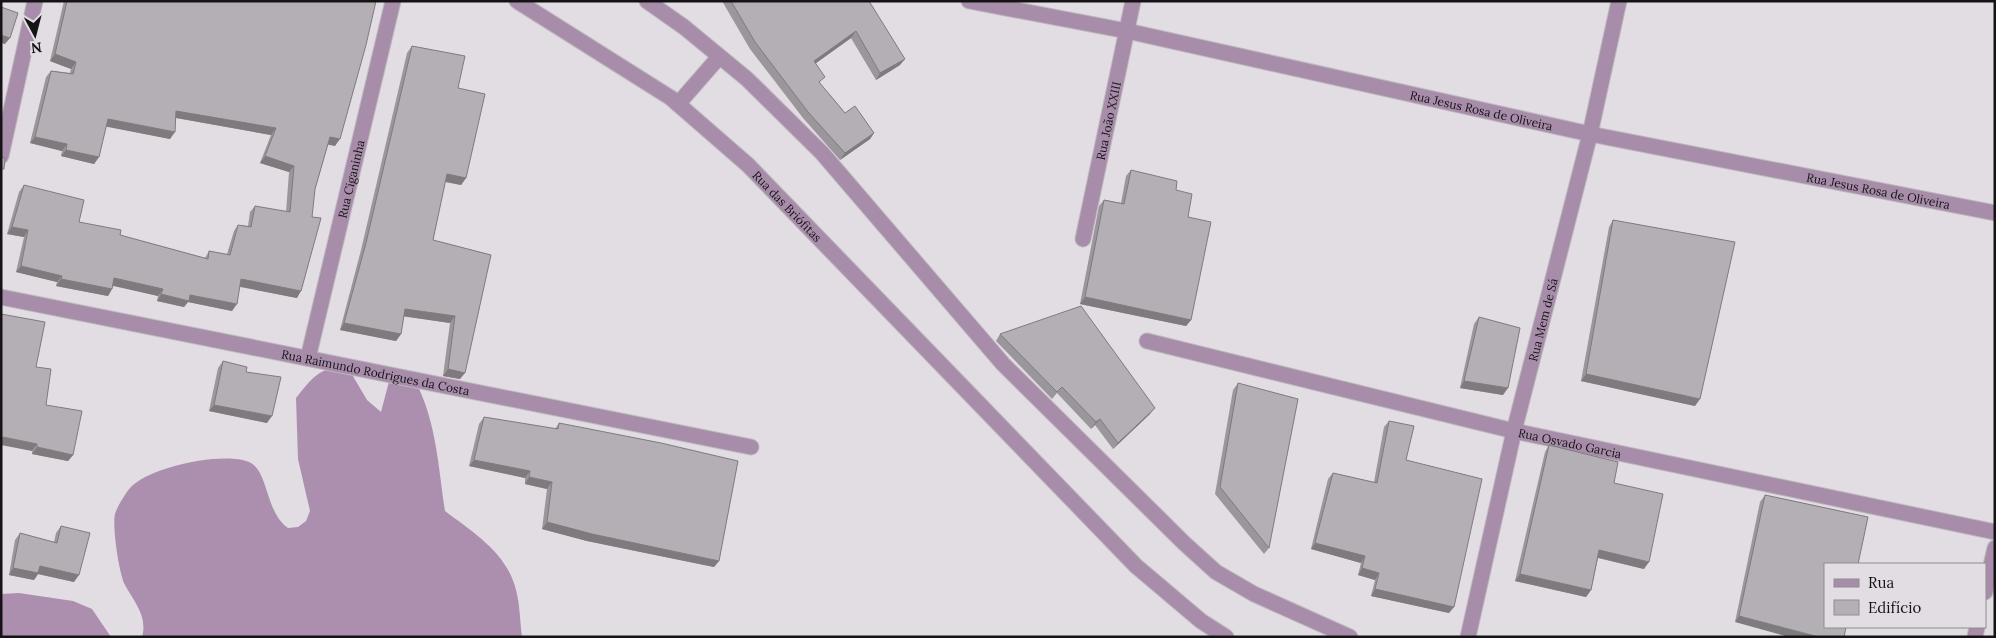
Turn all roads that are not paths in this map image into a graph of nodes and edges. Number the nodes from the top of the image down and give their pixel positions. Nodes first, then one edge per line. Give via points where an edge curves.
1 (35, 1) edge
2 (393, 1) edge
3 (517, 1) edge
4 (647, 1) edge
5 (969, 1) edge
6 (1133, 1) edge
7 (1619, 1) edge
8 (1127, 31) junction
9 (719, 57) junction
10 (678, 104) junction
11 (1590, 134) junction
12 (1, 156) edge
13 (1995, 213) edge
14 (1083, 239) dead end
15 (1, 297) edge
16 (1148, 341) dead end
17 (308, 358) junction
18 (1514, 432) junction
19 (752, 447) dead end
20 (1995, 532) edge
21 (1995, 548) edge
22 (1986, 588) edge
23 (1226, 637) edge
24 (1350, 637) edge
25 (1468, 637) edge

1 - 12 street
2 - 17 street, Rua Ciganinha
3 - 10 street, Rua das Briófitas
4 - 9 street
5 - 8 street, Rua Jesus Rosa de Oliveira
6 - 8 street, Rua João XXIII
7 - 11 street, Rua Mem de Sá
8 - 11 street, Rua Jesus Rosa de Oliveira
8 - 14 street, Rua João XXIII
9 - 10 street
9 - 24 street via 822,154 1003,364 1184,543 1216,572 1254,594
10 - 23 street, Rua das Briófitas via 748,165 1136,566 1201,621
11 - 13 street, Rua Jesus Rosa de Oliveira
11 - 18 street, Rua Mem de Sá
15 - 17 street, Rua Raimundo Rodrigues da Costa
16 - 18 street, Rua Osvado Garcia
17 - 19 street, Rua Raimundo Rodrigues da Costa
18 - 20 street, Rua Osvado Garcia
18 - 25 street, Rua Mem de Sá
21 - 22 street

